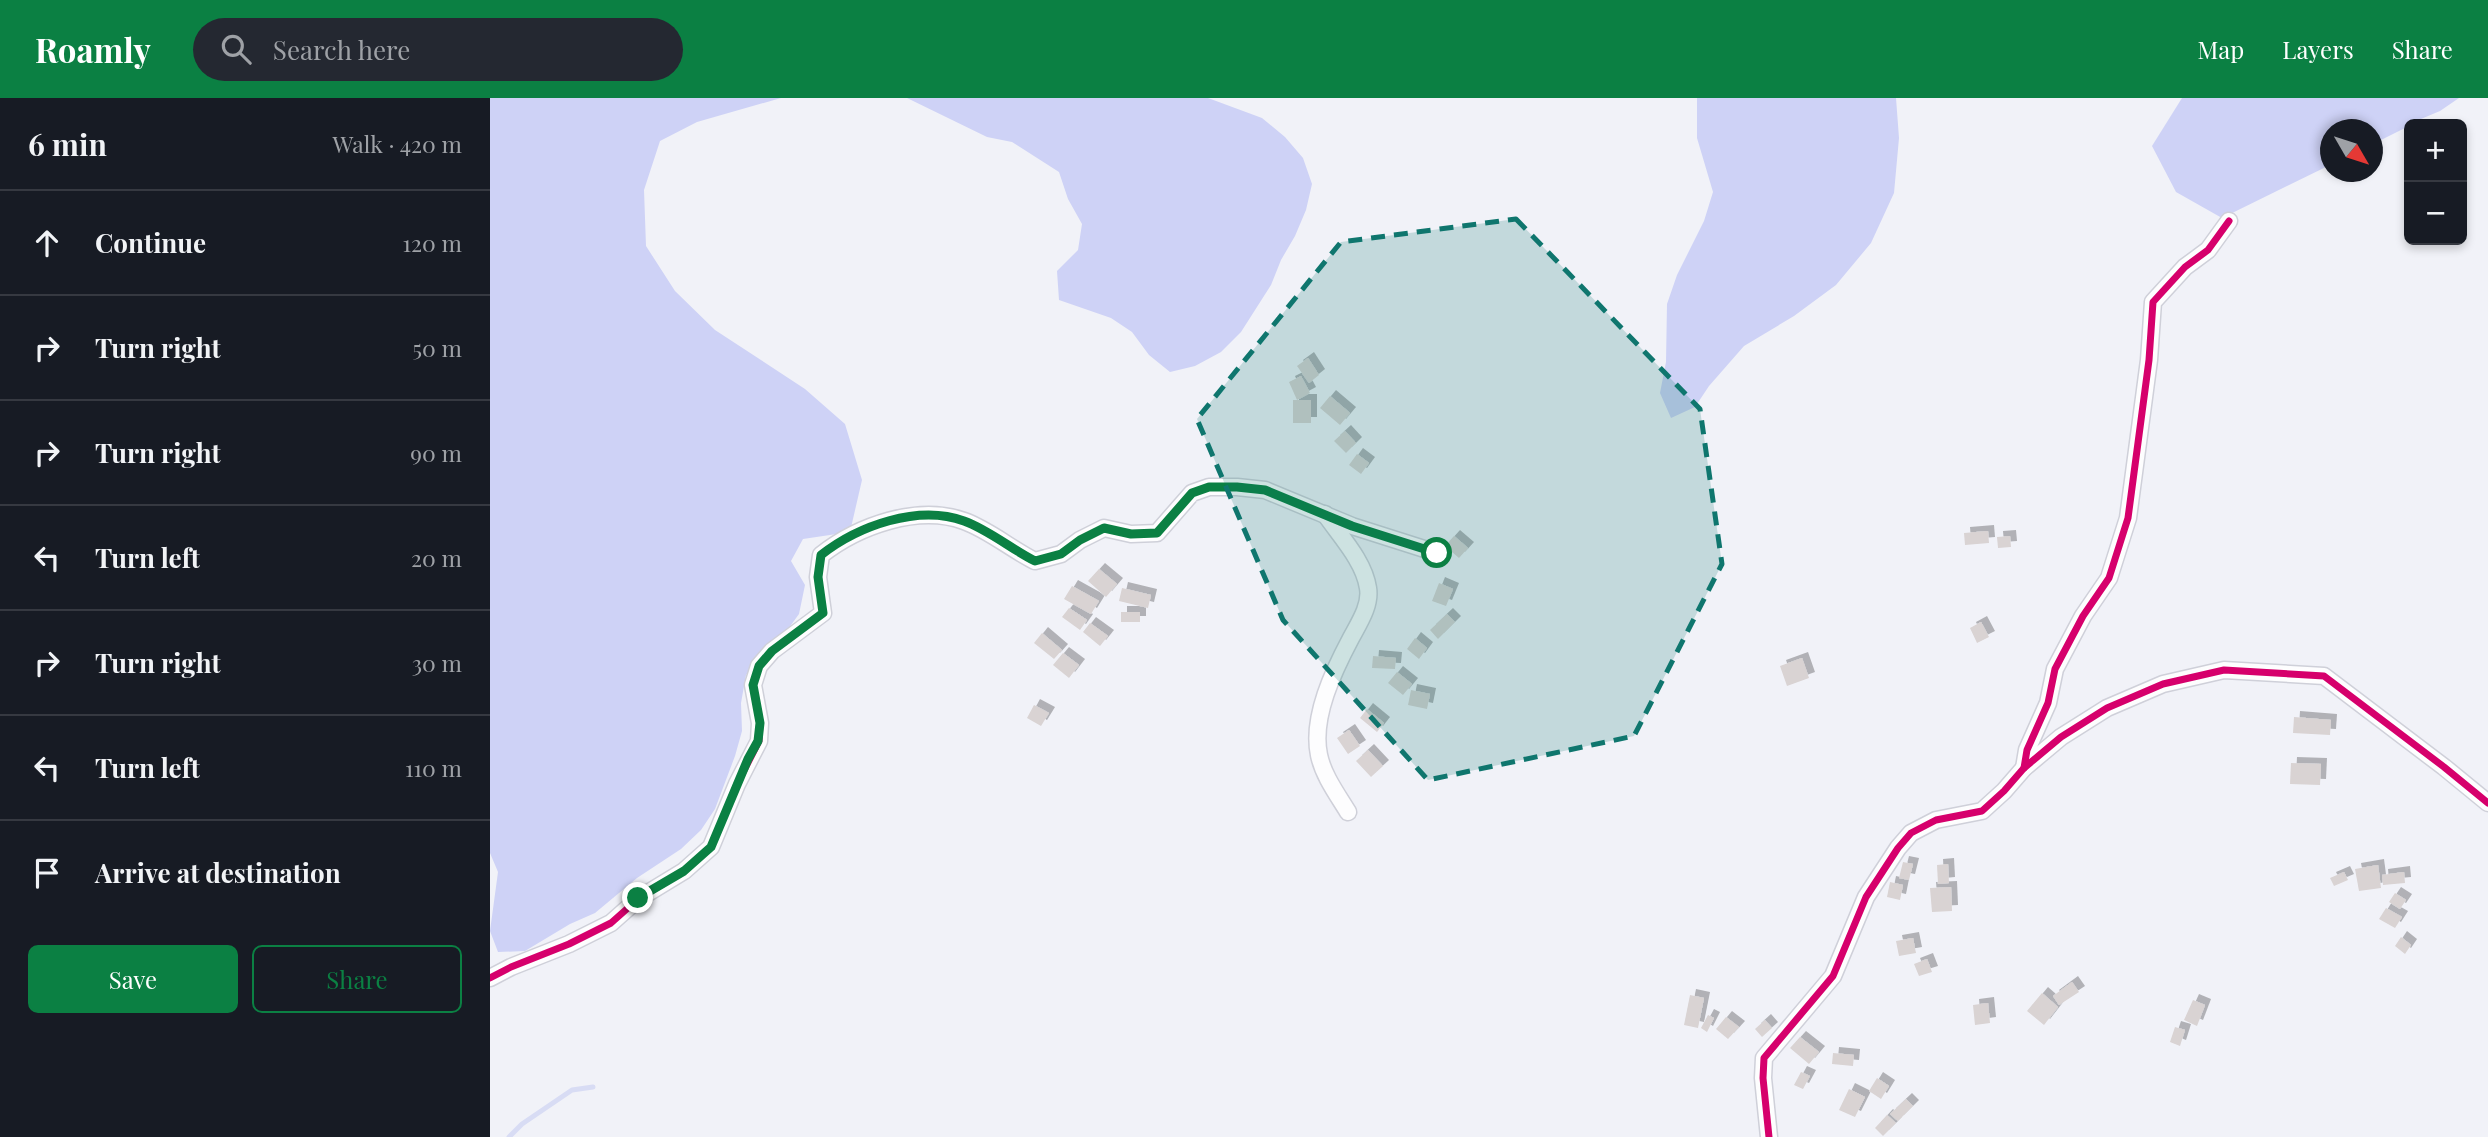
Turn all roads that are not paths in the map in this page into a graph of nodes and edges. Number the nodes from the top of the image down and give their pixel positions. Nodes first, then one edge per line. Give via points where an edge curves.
1 (2229, 221) dead end
2 (1325, 514) junction
3 (1437, 553) dead end
4 (2024, 768) junction
5 (2488, 803) edge
6 (1348, 812) dead end
7 (490, 978) edge
8 (1769, 1137) edge

1 - 4 street via 2208,250 2152,302 2128,518 2109,578 2055,669 2048,704 2027,750
2 - 3 street
2 - 6 street via 1362,568 1369,590 1364,615 1329,684 1319,719 1318,754
2 - 7 street via 1265,490 1209,487 1192,493 1157,533 1104,528 1061,554 1035,561 964,521 924,513 869,527 841,540 821,555 818,577 823,613 759,666 753,685 760,723 758,741 711,847 684,871 638,898 611,923
4 - 5 street via 2107,708 2163,684 2224,670 2324,676
4 - 8 street via 1983,811 1936,820 1911,833 1898,848 1866,897 1833,976 1764,1058

